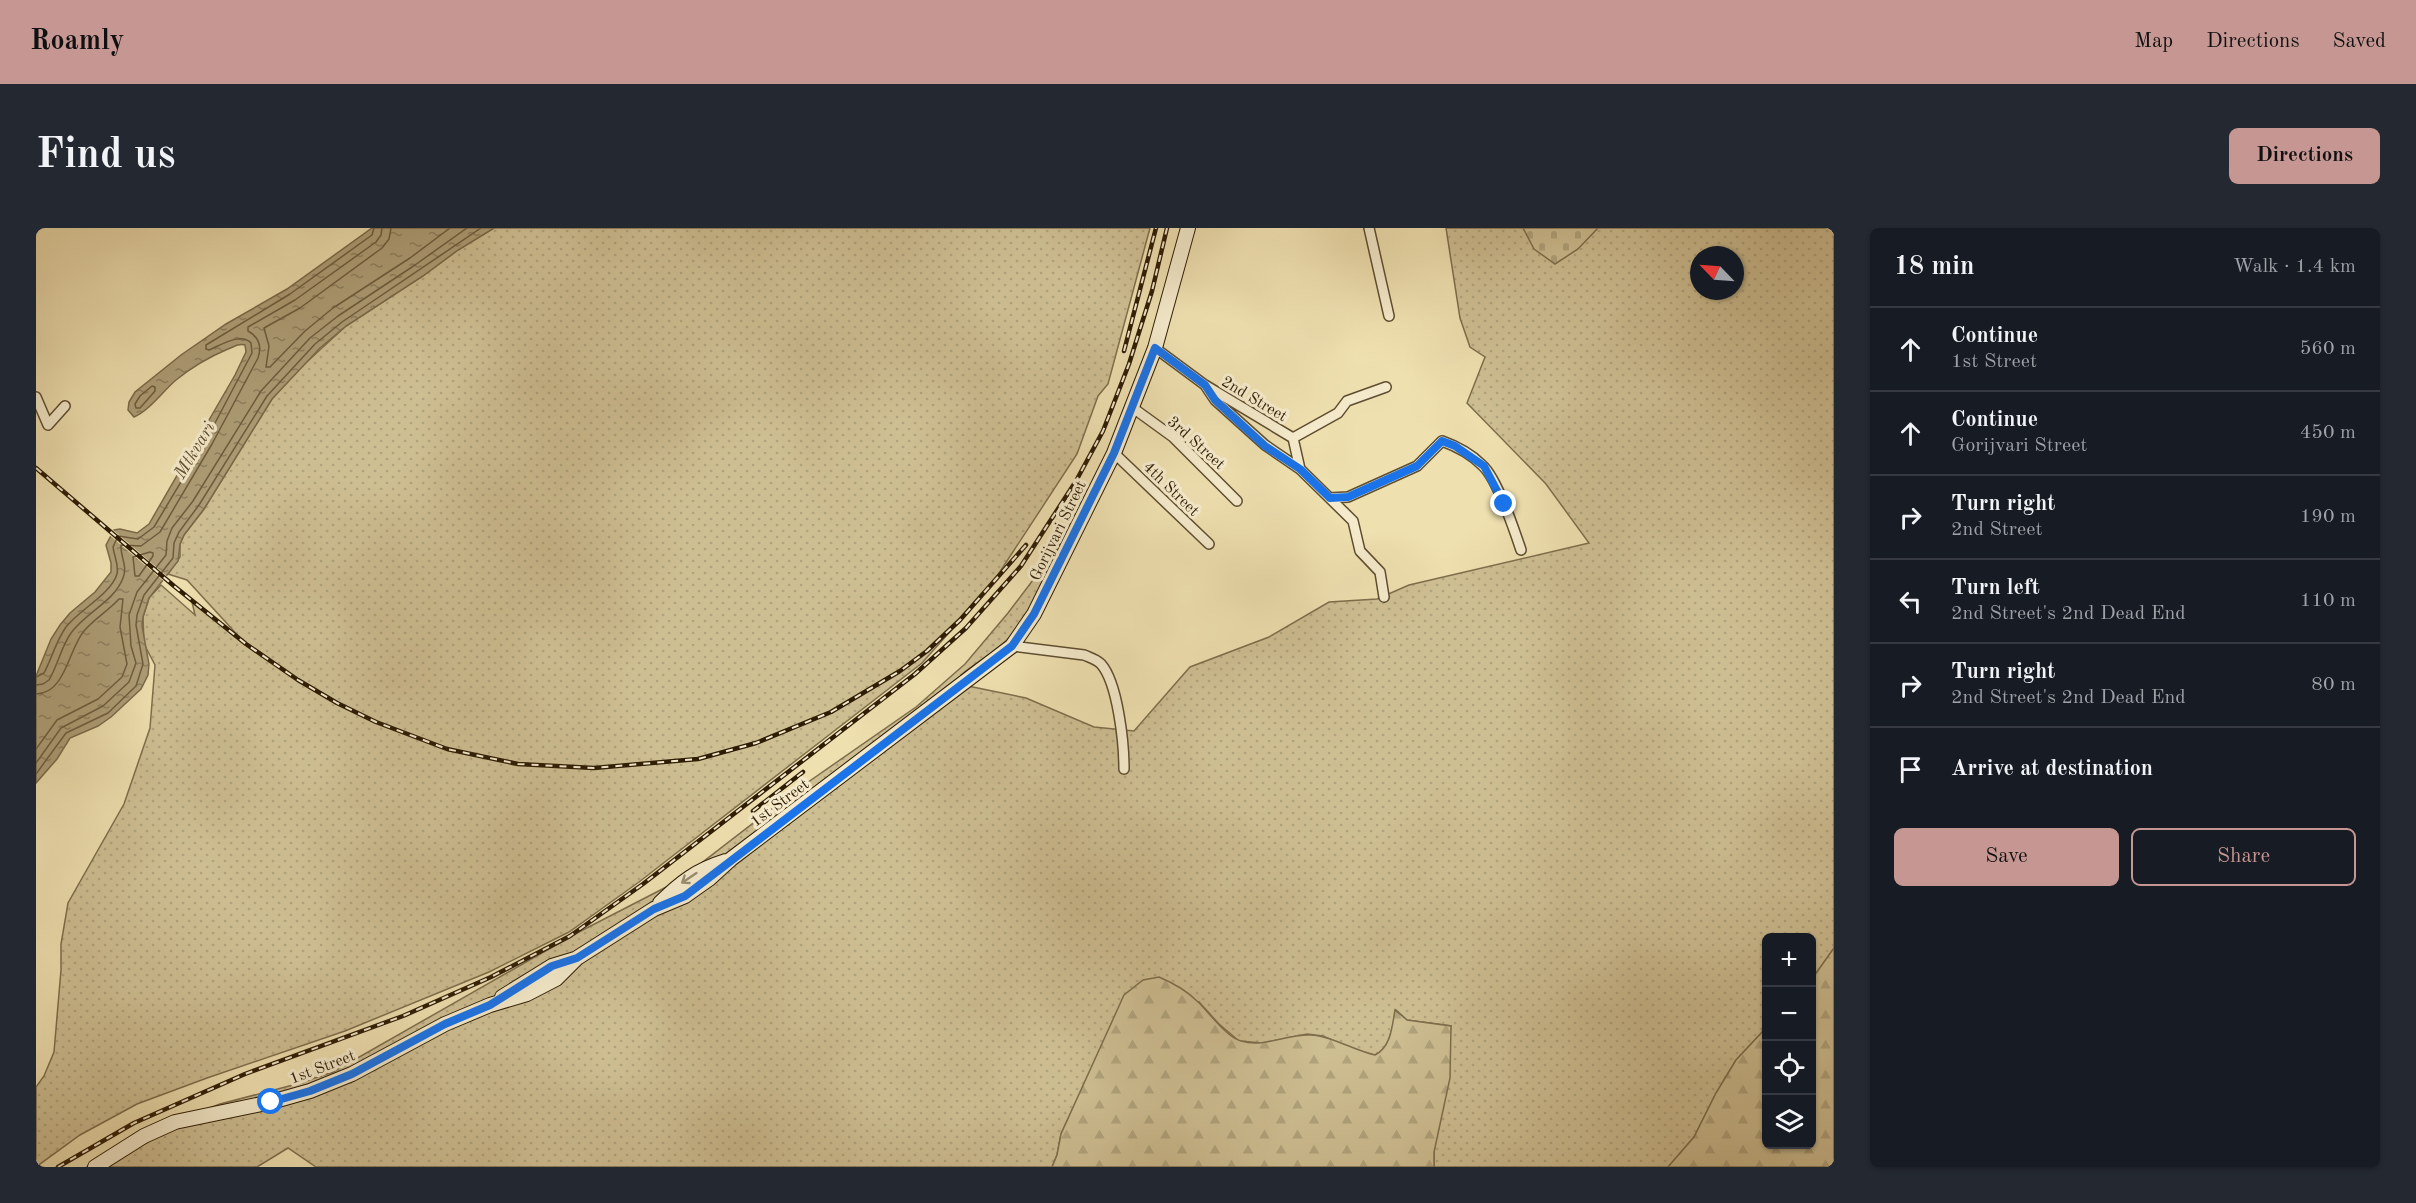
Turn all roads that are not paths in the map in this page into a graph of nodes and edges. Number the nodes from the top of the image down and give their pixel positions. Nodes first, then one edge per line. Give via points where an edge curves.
1 (1188, 228) edge
2 (1368, 230) edge
3 (1389, 316) dead end
4 (1155, 348) junction
5 (1205, 385) junction
6 (1386, 387) dead end
7 (36, 397) edge
8 (65, 406) dead end
9 (1132, 408) junction
10 (1293, 438) junction
11 (1114, 453) junction
12 (1300, 469) junction
13 (1330, 498) junction
14 (1238, 501) dead end
15 (1209, 544) dead end
16 (1521, 550) dead end
17 (1384, 597) dead end
18 (1012, 646) junction
19 (1124, 769) dead end
20 (847, 771) joint
21 (95, 1167) edge

1 - 4 main road, Gorijvari Street
2 - 3 street
4 - 5 street, 2nd Street
4 - 9 main road, Gorijvari Street
5 - 10 street, 2nd Street
5 - 12 street, 2nd Street via 1215,400 1265,446
6 - 10 street via 1347,401 1338,413
7 - 8 street via 48,425
9 - 11 main road, Gorijvari Street
9 - 14 street, 3rd Street via 1173,437
10 - 12 street, 2nd Street
11 - 15 street, 4th Street
11 - 18 main road, Gorijvari Street via 1034,614
12 - 13 street, 2nd Street
13 - 16 street via 1348,497 1417,466 1442,441 1484,466
13 - 17 street, 2nd Street via 1353,521 1360,551 1380,572
18 - 19 street via 1084,655 1103,666 1119,715
18 - 20 main road, Gorijvari Street
20 - 21 main road, 1st Street via 685,896 654,909 577,958 552,966 490,1005 445,1024 352,1074 271,1102 175,1122

